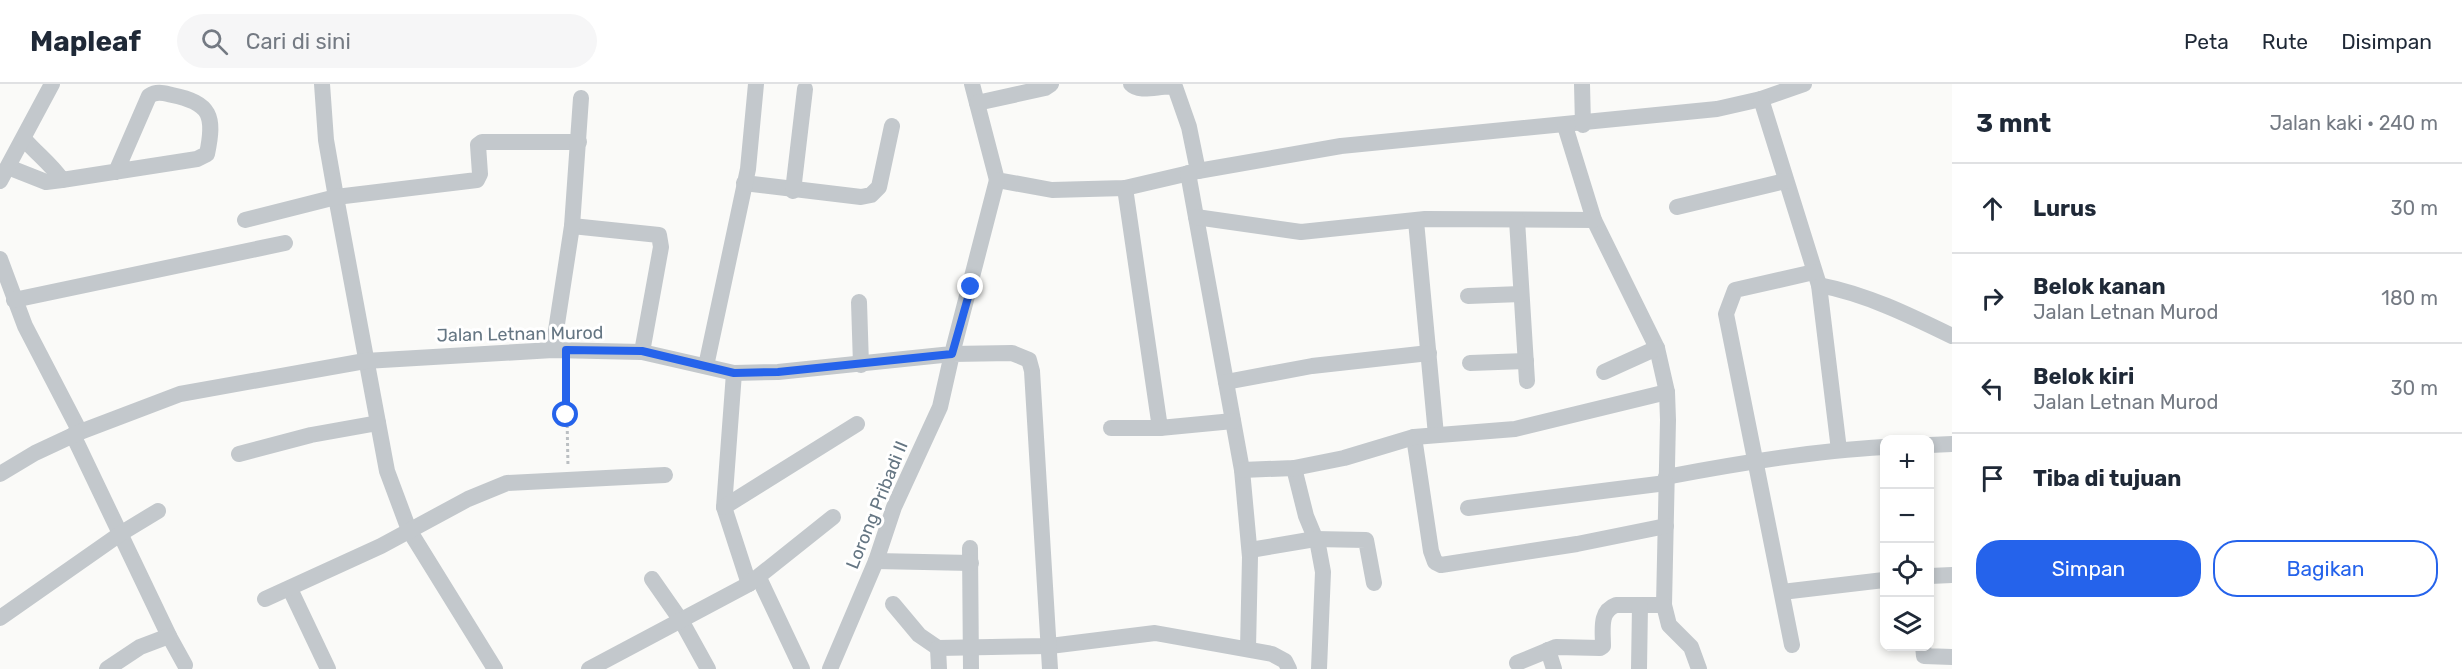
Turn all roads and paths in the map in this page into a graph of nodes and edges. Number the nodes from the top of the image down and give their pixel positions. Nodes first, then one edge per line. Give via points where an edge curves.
1 (52, 84) edge
2 (322, 84) edge
3 (756, 84) edge
4 (972, 84) edge
5 (1051, 84) edge
6 (1131, 84) edge
7 (1582, 84) edge
8 (1804, 84) edge
9 (805, 89) dead end
10 (581, 98) dead end
11 (1761, 99) junction
12 (977, 103) junction
13 (1583, 124) junction
14 (892, 126) dead end
15 (1564, 126) junction
16 (24, 139) junction
17 (579, 142) junction
18 (116, 172) junction
19 (1193, 172) junction
20 (4, 174) edge
21 (62, 180) junction
22 (997, 180) junction
23 (1785, 181) junction
24 (744, 183) junction
25 (1125, 188) junction
26 (793, 191) junction
27 (336, 197) junction
28 (1677, 207) dead end
29 (1196, 217) junction
30 (245, 220) dead end
31 (1516, 220) junction
32 (1594, 220) junction
33 (1416, 221) junction
34 (572, 226) junction
35 (285, 243) dead end
36 (0, 259) edge
37 (1816, 279) junction
38 (1521, 294) junction
39 (1468, 296) dead end
40 (14, 300) junction
41 (859, 302) dead end
42 (1952, 336) edge
43 (1657, 348) junction
44 (559, 350) junction
45 (642, 351) junction
46 (1429, 353) junction
47 (952, 354) junction
48 (365, 361) junction
49 (1526, 361) junction
50 (1470, 363) dead end
51 (861, 365) junction
52 (706, 366) junction
53 (1604, 372) dead end
54 (734, 373) junction
55 (1527, 381) dead end
56 (1226, 382) junction
57 (1667, 392) junction
58 (1233, 421) junction
59 (378, 423) junction
60 (857, 424) dead end
61 (1111, 428) dead end
62 (1160, 428) junction
63 (77, 433) junction
64 (1436, 435) junction
65 (1414, 437) junction
66 (1952, 444) edge
67 (1934, 445) edge
68 (1880, 447) edge
69 (1839, 450) junction
70 (239, 454) dead end
71 (1757, 460) junction
72 (1294, 468) junction
73 (1242, 470) junction
74 (0, 474) edge
75 (665, 475) dead end
76 (569, 480) junction
77 (1666, 480) junction
78 (724, 507) junction
79 (1468, 508) dead end
80 (158, 511) dead end
81 (833, 517) dead end
82 (1666, 526) junction
83 (409, 530) junction
84 (120, 534) junction
85 (1315, 539) junction
86 (1250, 550) junction
87 (876, 561) junction
88 (1952, 575) edge
89 (1934, 576) edge
90 (652, 579) dead end
91 (1880, 580) edge
92 (754, 581) junction
93 (1374, 583) dead end
94 (290, 589) junction
95 (1782, 592) junction
96 (265, 599) dead end
97 (893, 604) dead end
98 (1640, 605) junction
99 (1664, 605) junction
100 (0, 618) edge
101 (682, 622) junction
102 (169, 636) junction
103 (1792, 645) dead end
104 (1050, 646) junction
105 (938, 648) junction
106 (971, 648) junction
107 (1248, 648) junction
108 (1548, 650) junction
109 (1924, 651) edge
110 (1952, 657) edge
111 (1517, 663) dead end
112 (185, 665) dead end
113 (107, 669) edge
114 (328, 669) edge
115 (495, 669) edge
116 (589, 669) edge
117 (708, 669) edge
118 (802, 669) edge
119 (830, 669) edge
120 (939, 669) edge
121 (971, 669) edge
122 (1050, 669) edge
123 (1289, 669) edge
124 (1319, 669) edge
125 (1554, 669) edge
126 (1639, 669) edge
127 (1699, 669) edge

1 - 16 street
2 - 27 street
3 - 24 street
4 - 12 street
5 - 12 street
6 - 19 street via 1139,88 1175,87 1189,127
7 - 13 street
8 - 11 street
9 - 26 street
10 - 17 street
11 - 13 street via 1718,109
11 - 23 street
12 - 22 street
13 - 15 street
14 - 26 street via 876,192 861,197
15 - 19 street via 1341,146
15 - 32 street
16 - 20 street
16 - 21 street via 48,160
17 - 27 street via 482,141 478,145 477,180
17 - 34 street
18 - 18 street via 149,96 162,92 199,102 204,107 210,124 203,157
18 - 21 street
19 - 25 street
19 - 29 street
20 - 21 street via 46,182
22 - 25 street via 1052,190
22 - 47 street
23 - 28 street
23 - 37 street
24 - 26 street
24 - 52 street
25 - 62 street
27 - 30 street
27 - 48 street
29 - 33 street via 1301,232
29 - 56 street
31 - 32 street
31 - 33 street
31 - 38 street
32 - 43 street
33 - 46 street
34 - 44 street
34 - 45 street via 659,235 661,247
35 - 40 street
36 - 40 street
37 - 42 street via 1899,310
37 - 69 street
37 - 71 street via 1747,285 1731,296 1726,314
38 - 39 street
38 - 49 street
40 - 63 street
41 - 51 street
43 - 53 street
43 - 57 street
44 - 45 street, Jalan Letnan Murod
44 - 48 street, Jalan Letnan Murod
44 - 76 path
45 - 52 street, Jalan Letnan Murod
46 - 56 street via 1312,366
46 - 64 street
47 - 51 street, Jalan Letnan Murod
47 - 87 street, Lorong Pribadi II via 940,407 894,507
47 - 104 street, Jalan Letnan Murod via 1012,353 1029,360
48 - 59 street
48 - 63 street, Jalan Letnan Murod via 180,394
49 - 50 street
49 - 55 street
51 - 54 street, Jalan Letnan Murod
52 - 54 street, Jalan Letnan Murod
54 - 78 street
56 - 58 street
57 - 64 street via 1515,429
57 - 77 street
58 - 62 street
58 - 73 street
59 - 70 street
59 - 83 street via 387,471
60 - 78 street
61 - 62 street
63 - 74 street, Jalan Letnan Murod
63 - 84 street
64 - 65 street
65 - 72 street
65 - 82 street via 1431,551 1441,565
66 - 67 street
68 - 69 street
69 - 71 street
71 - 77 street
71 - 95 street
72 - 73 street
72 - 85 street
73 - 86 street
75 - 76 street
76 - 83 street via 507,483
77 - 79 street
77 - 82 street
78 - 92 street
80 - 84 street
81 - 92 street
82 - 99 street
83 - 94 street
83 - 115 street
84 - 100 street
84 - 102 street
85 - 86 street
85 - 93 street via 1366,540
85 - 124 street via 1323,572
86 - 107 street
87 - 106 street via 970,556
87 - 119 street, Lorong Pribadi II
88 - 89 street
90 - 101 street
91 - 95 street
92 - 101 street
92 - 118 street
94 - 96 street
94 - 114 street
95 - 103 street
97 - 105 street via 919,635
98 - 99 street
98 - 108 street via 1616,605 1605,612 1600,648
98 - 126 street
99 - 127 street via 1670,626 1691,647
101 - 116 street
101 - 117 street
102 - 112 street
102 - 113 street via 140,648
104 - 106 street
104 - 107 street via 1155,633
104 - 122 street
105 - 106 street
105 - 120 street
106 - 121 street
107 - 123 street via 1286,661
108 - 111 street
108 - 125 street
109 - 110 street via 1924,656

